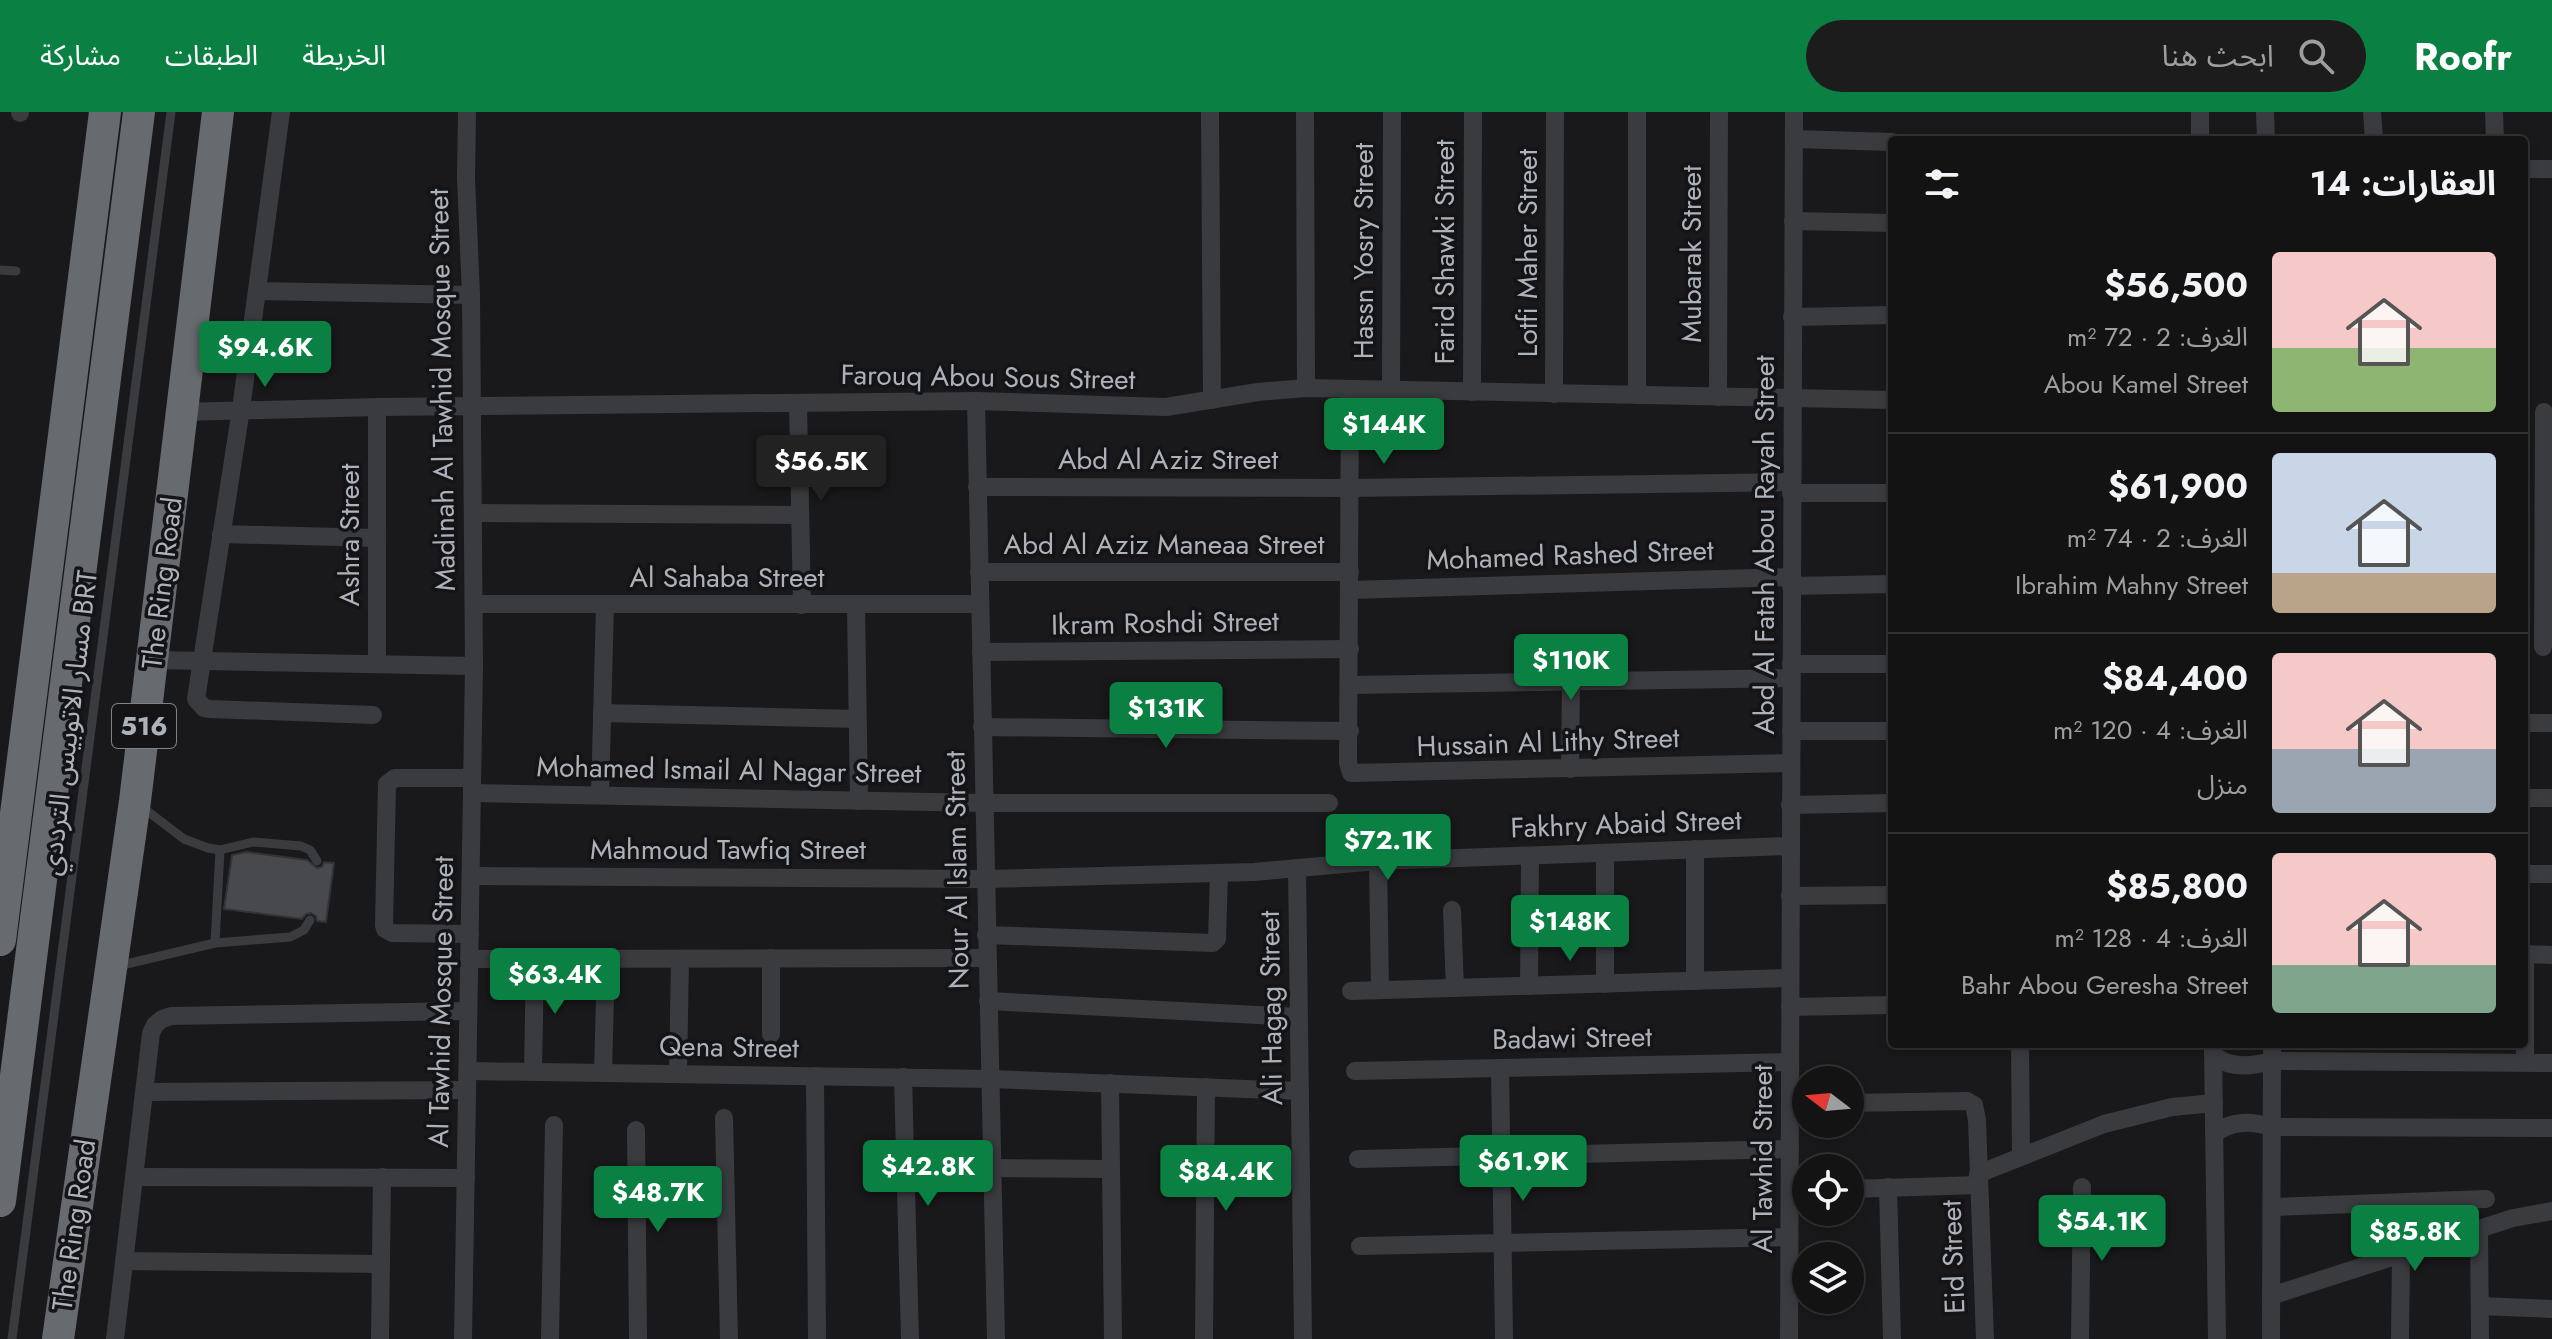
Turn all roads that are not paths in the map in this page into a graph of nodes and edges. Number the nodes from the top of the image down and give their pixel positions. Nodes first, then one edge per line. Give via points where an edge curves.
1 (105, 112) edge
2 (139, 112) edge
3 (171, 112) edge
4 (218, 112) edge
5 (281, 112) edge
6 (467, 112) edge
7 (1210, 112) edge
8 (1305, 112) edge
9 (1392, 112) edge
10 (1473, 112) edge
11 (1555, 112) edge
12 (1637, 112) edge
13 (1719, 112) edge
14 (1794, 112) edge
15 (2200, 112) edge
16 (2265, 112) edge
17 (2372, 112) edge
18 (2494, 112) edge
19 (2200, 136) edge
20 (2266, 136) edge
21 (2374, 136) edge
22 (2495, 136) edge
23 (1794, 139) junction
24 (1888, 142) edge
25 (2528, 169) edge
26 (2552, 169) edge
27 (1793, 221) junction
28 (1888, 223) edge
29 (0, 270) edge
30 (16, 271) dead end
31 (257, 291) junction
32 (471, 295) junction
33 (1888, 315) edge
34 (1792, 317) junction
35 (1306, 388) junction
36 (1350, 389) junction
37 (1391, 390) junction
38 (1472, 392) junction
39 (1554, 394) junction
40 (1637, 395) junction
41 (1718, 397) junction
42 (1792, 398) junction
43 (1212, 400) junction
44 (1888, 400) edge
45 (976, 401) junction
46 (798, 403) junction
47 (377, 407) junction
48 (472, 407) junction
49 (241, 409) junction
50 (182, 412) junction
51 (2548, 412) edge
52 (977, 487) junction
53 (1791, 487) junction
54 (1350, 488) junction
55 (2540, 489) edge
56 (1888, 493) edge
57 (473, 513) junction
58 (800, 515) junction
59 (221, 534) junction
60 (377, 538) junction
61 (979, 572) junction
62 (2540, 572) edge
63 (1350, 581) junction
64 (1791, 581) junction
65 (1888, 584) edge
66 (474, 604) junction
67 (980, 604) junction
68 (605, 605) junction
69 (802, 605) junction
70 (856, 605) junction
71 (2540, 647) edge
72 (1350, 649) junction
73 (981, 652) junction
74 (201, 659) junction
75 (153, 660) junction
76 (377, 664) junction
77 (1888, 664) edge
78 (474, 666) junction
79 (1791, 671) junction
80 (1571, 681) junction
81 (1350, 685) junction
82 (602, 713) junction
83 (373, 715) dead end
84 (857, 719) junction
85 (2528, 723) edge
86 (2552, 723) edge
87 (982, 727) junction
88 (1350, 731) junction
89 (1791, 731) junction
90 (1888, 731) edge
91 (1791, 763) junction
92 (1570, 769) junction
93 (472, 786) junction
94 (600, 795) junction
95 (2528, 798) edge
96 (2552, 798) edge
97 (135, 801) junction
98 (859, 801) junction
99 (984, 803) junction
100 (1329, 803) dead end
101 (1888, 803) edge
102 (1790, 805) junction
103 (1790, 846) junction
104 (1695, 849) junction
105 (220, 850) junction
106 (1605, 853) junction
107 (1530, 856) junction
108 (317, 861) dead end
109 (1378, 861) junction
110 (1297, 868) junction
111 (1219, 873) junction
112 (2528, 874) edge
113 (2552, 874) edge
114 (471, 876) junction
115 (985, 879) junction
116 (1888, 895) edge
117 (1790, 896) junction
118 (1452, 910) dead end
119 (310, 920) dead end
120 (470, 934) junction
121 (986, 935) junction
122 (0, 940) edge
123 (215, 943) junction
124 (2528, 954) edge
125 (2552, 955) edge
126 (771, 958) junction
127 (987, 958) junction
128 (469, 959) junction
129 (535, 959) junction
130 (606, 959) junction
131 (680, 959) junction
132 (111, 968) junction
133 (1790, 978) junction
134 (1695, 981) junction
135 (1605, 984) junction
136 (1529, 986) junction
137 (1455, 988) junction
138 (1380, 990) junction
139 (1351, 991) dead end
140 (988, 1001) junction
141 (1888, 1005) edge
142 (1790, 1007) junction
143 (468, 1011) junction
144 (1298, 1017) junction
145 (771, 1034) dead end
146 (2020, 1048) edge
147 (2525, 1048) edge
148 (2213, 1049) edge
149 (2272, 1052) edge
150 (1790, 1062) junction
151 (2525, 1062) junction
152 (2552, 1063) edge
153 (1500, 1068) junction
154 (1355, 1071) dead end
155 (533, 1072) junction
156 (1792, 1072) edge
157 (603, 1073) junction
158 (678, 1074) junction
159 (815, 1076) junction
160 (903, 1077) junction
161 (990, 1079) junction
162 (467, 1080) junction
163 (1110, 1083) junction
164 (1206, 1087) junction
165 (1300, 1091) junction
166 (145, 1092) junction
167 (1864, 1103) edge
168 (2214, 1103) junction
169 (724, 1118) dead end
170 (554, 1125) dead end
171 (2272, 1127) junction
172 (2552, 1128) edge
173 (636, 1130) dead end
174 (2214, 1134) junction
175 (1792, 1138) edge
176 (1790, 1149) junction
177 (1502, 1156) junction
178 (2021, 1156) junction
179 (1358, 1159) dead end
180 (1792, 1159) edge
181 (992, 1168) junction
182 (1111, 1169) junction
183 (135, 1177) junction
184 (382, 1177) junction
185 (466, 1178) junction
186 (1978, 1179) junction
187 (1888, 1187) junction
188 (2082, 1187) dead end
189 (1864, 1188) edge
190 (2486, 1199) dead end
191 (0, 1201) edge
192 (2272, 1207) junction
193 (2552, 1211) edge
194 (1792, 1221) edge
195 (2479, 1229) junction
196 (1789, 1237) junction
197 (1502, 1243) junction
198 (1360, 1246) dead end
199 (2401, 1255) junction
200 (124, 1261) junction
201 (381, 1264) junction
202 (2271, 1296) junction
203 (2480, 1306) junction
204 (2552, 1309) edge
205 (12, 1339) edge
206 (58, 1339) edge
207 (115, 1339) edge
208 (380, 1339) edge
209 (463, 1339) edge
210 (550, 1339) edge
211 (638, 1339) edge
212 (729, 1339) edge
213 (817, 1339) edge
214 (910, 1339) edge
215 (996, 1339) edge
216 (1113, 1339) edge
217 (1204, 1339) edge
218 (1303, 1339) edge
219 (1504, 1339) edge
220 (1789, 1339) edge
221 (1892, 1339) edge
222 (1985, 1339) edge
223 (2080, 1339) edge
224 (2217, 1339) edge
225 (2271, 1339) edge
226 (2400, 1339) edge
227 (2480, 1339) edge

1 - 122 highway
2 - 191 highway
3 - 205 lane, مسار الاتوبيس الترددي BRT
4 - 50 highway, The Ring Road / 516
5 - 31 street
6 - 32 street, Madinah Al Tawhid Mosque Street
7 - 43 street
8 - 35 street
9 - 37 street, Hassn Yosry Street
10 - 38 street, Farid Shawki Street
11 - 39 street, Lotfi Maher Street
12 - 40 street
13 - 41 street, Mubarak Street
14 - 23 street, Abd Al Fatah Abou Rayah Street
15 - 19 street
16 - 20 street
17 - 21 street
18 - 22 street
23 - 24 street
23 - 27 street, Abd Al Fatah Abou Rayah Street
25 - 26 street
27 - 28 street
27 - 34 street, Abd Al Fatah Abou Rayah Street
29 - 30 lane
31 - 32 street
31 - 49 street
32 - 48 street, Madinah Al Tawhid Mosque Street
33 - 34 street
34 - 42 street, Abd Al Fatah Abou Rayah Street
35 - 36 street, Farouq Abou Sous Street
35 - 43 street, Farouq Abou Sous Street
36 - 37 street, Farouq Abou Sous Street
36 - 54 street
37 - 38 street, Farouq Abou Sous Street
38 - 39 street, Farouq Abou Sous Street
39 - 40 street, Farouq Abou Sous Street
40 - 41 street, Farouq Abou Sous Street
41 - 42 street, Farouq Abou Sous Street
42 - 44 street, Farouq Abou Sous Street
42 - 53 street, Abd Al Fatah Abou Rayah Street
43 - 45 street, Farouq Abou Sous Street via 1166,407
45 - 46 street, Farouq Abou Sous Street
45 - 52 street, Nour Al Islam Street
46 - 48 street, Farouq Abou Sous Street
46 - 58 street
47 - 48 street, Farouq Abou Sous Street
47 - 49 street, Farouq Abou Sous Street
47 - 60 street, Ashra Street
48 - 57 street, Madinah Al Tawhid Mosque Street
49 - 50 street, Farouq Abou Sous Street
49 - 59 street
50 - 75 highway, The Ring Road / 516
51 - 55 street
52 - 54 street, Abd Al Aziz Street
52 - 61 street, Nour Al Islam Street
53 - 54 street, Abd Al Aziz Street
53 - 56 street, Abd Al Aziz Street
53 - 64 street, Abd Al Fatah Abou Rayah Street
54 - 63 street
55 - 62 street
57 - 58 street
57 - 66 street, Madinah Al Tawhid Mosque Street
58 - 69 street
59 - 60 street
59 - 74 street
60 - 76 street, Ashra Street
61 - 63 street, Abd Al Aziz Maneaa Street
61 - 67 street, Nour Al Islam Street
62 - 71 street
63 - 64 street, Mohamed Rashed Street
63 - 72 street
64 - 65 street, Mohamed Rashed Street
64 - 79 street, Abd Al Fatah Abou Rayah Street
66 - 68 street, Al Sahaba Street
66 - 78 street, Madinah Al Tawhid Mosque Street
67 - 70 street, Al Sahaba Street
67 - 73 street, Nour Al Islam Street
68 - 69 street, Al Sahaba Street
68 - 82 street
69 - 70 street, Al Sahaba Street
70 - 84 street
72 - 73 street, Ikram Roshdi Street
72 - 81 street
73 - 87 street, Nour Al Islam Street
74 - 75 street
74 - 76 street
74 - 83 street via 196,699 204,708
75 - 97 highway, The Ring Road / 516
76 - 78 street
77 - 79 street
78 - 93 street, Al Tawhid Mosque Street
79 - 80 street
79 - 89 street, Abd Al Fatah Abou Rayah Street
80 - 81 street
80 - 92 street
81 - 88 street
82 - 84 street
82 - 94 street
84 - 98 street
85 - 86 street
87 - 88 street
87 - 99 street, Nour Al Islam Street
88 - 92 street, Hussain Al Lithy Street via 1348,771 1354,775
89 - 90 street
89 - 91 street, Abd Al Fatah Abou Rayah Street
91 - 92 street, Hussain Al Lithy Street
91 - 102 street, Abd Al Fatah Abou Rayah Street
93 - 94 street, Mohamed Ismail Al Nagar Street
93 - 114 street, Al Tawhid Mosque Street
93 - 120 street, Mohamed Ismail Al Nagar Street via 390,780 384,879 388,932
94 - 98 street, Mohamed Ismail Al Nagar Street
95 - 96 street
97 - 105 lane via 184,839
97 - 132 highway, The Ring Road / 516
98 - 99 street, Mohamed Ismail Al Nagar Street
99 - 100 street, Mohamed Ismail Al Nagar Street
99 - 115 street, Nour Al Islam Street
101 - 102 street
102 - 103 street, Abd Al Fatah Abou Rayah Street
103 - 104 street, Fakhry Abaid Street
103 - 117 street, Abd Al Fatah Abou Rayah Street
104 - 106 street, Fakhry Abaid Street
104 - 134 street
105 - 108 lane via 253,842 301,846
105 - 123 lane
106 - 107 street, Fakhry Abaid Street
106 - 135 street
107 - 109 street, Fakhry Abaid Street
107 - 136 street
109 - 110 street, Fakhry Abaid Street
109 - 138 street
110 - 111 street, Fakhry Abaid Street
110 - 144 street, Ali Hagag Street
111 - 115 street, Fakhry Abaid Street
111 - 121 street via 1217,942
112 - 113 street
114 - 115 street, Mahmoud Tawfiq Street
114 - 120 street, Al Tawhid Mosque Street
115 - 121 street, Nour Al Islam Street
116 - 117 street
117 - 133 street, Abd Al Fatah Abou Rayah Street
118 - 137 street
119 - 123 lane via 290,937
120 - 128 street, Al Tawhid Mosque Street
121 - 127 street, Nour Al Islam Street
123 - 132 lane
124 - 125 street
126 - 127 street
126 - 131 street
126 - 145 street
127 - 140 street, Nour Al Islam Street
128 - 129 street
128 - 143 street, Al Tawhid Mosque Street
129 - 130 street
129 - 155 street
130 - 131 street
130 - 157 street
131 - 158 street
132 - 206 highway, The Ring Road / 516
133 - 134 street
133 - 142 street, Al Tawhid Street
134 - 135 street
135 - 136 street
136 - 137 street
137 - 138 street
138 - 139 street
140 - 144 street
140 - 161 street, Nour Al Islam Street
141 - 142 street
142 - 150 street, Al Tawhid Street
143 - 162 street, Al Tawhid Mosque Street
143 - 166 street via 171,1016 155,1025 149,1042
144 - 165 street, Ali Hagag Street
146 - 178 street
147 - 151 street
148 - 149 street via 2219,1060 2245,1066
148 - 168 street
149 - 151 street
149 - 171 street
150 - 153 street, Badawi Street
150 - 156 street, Al Tawhid Street
151 - 152 street
153 - 154 street, Badawi Street
153 - 177 street
155 - 157 street, Qena Street
155 - 162 street, Qena Street
157 - 158 street, Qena Street
158 - 159 street, Qena Street
159 - 160 street, Qena Street
159 - 213 street
160 - 161 street, Qena Street
160 - 214 street
161 - 163 street, Qena Street
161 - 181 street, Nour Al Islam Street
162 - 166 street, Qena Street
162 - 185 street, Al Tawhid Mosque Street
163 - 164 street, Qena Street
163 - 182 street
164 - 165 street, Qena Street
164 - 217 street
165 - 218 street, Ali Hagag Street
166 - 183 street
167 - 186 street, Eid Street via 1970,1102 1976,1108
168 - 174 street
168 - 178 street via 2138,1114
169 - 212 street
170 - 210 street
171 - 172 street
171 - 174 street via 2240,1122
171 - 192 street
173 - 211 street
174 - 224 street
175 - 176 street, Al Tawhid Street
176 - 177 street
176 - 180 street, Al Tawhid Street
177 - 179 street
177 - 197 street
178 - 186 street
181 - 182 street
181 - 215 street, Nour Al Islam Street
182 - 216 street
183 - 184 street
183 - 200 street
184 - 185 street
184 - 201 street
185 - 209 street, Al Tawhid Mosque Street
186 - 187 street
186 - 222 street, Eid Street
187 - 189 street
187 - 221 street
188 - 223 street
190 - 192 street
192 - 202 street
193 - 195 street
194 - 196 street, Al Tawhid Street
195 - 199 street
195 - 203 street
196 - 197 street
196 - 220 street, Al Tawhid Street
197 - 198 street
197 - 219 street
199 - 202 street
199 - 226 street
200 - 201 street
200 - 207 street
201 - 208 street
202 - 225 street
203 - 204 street
203 - 227 street

